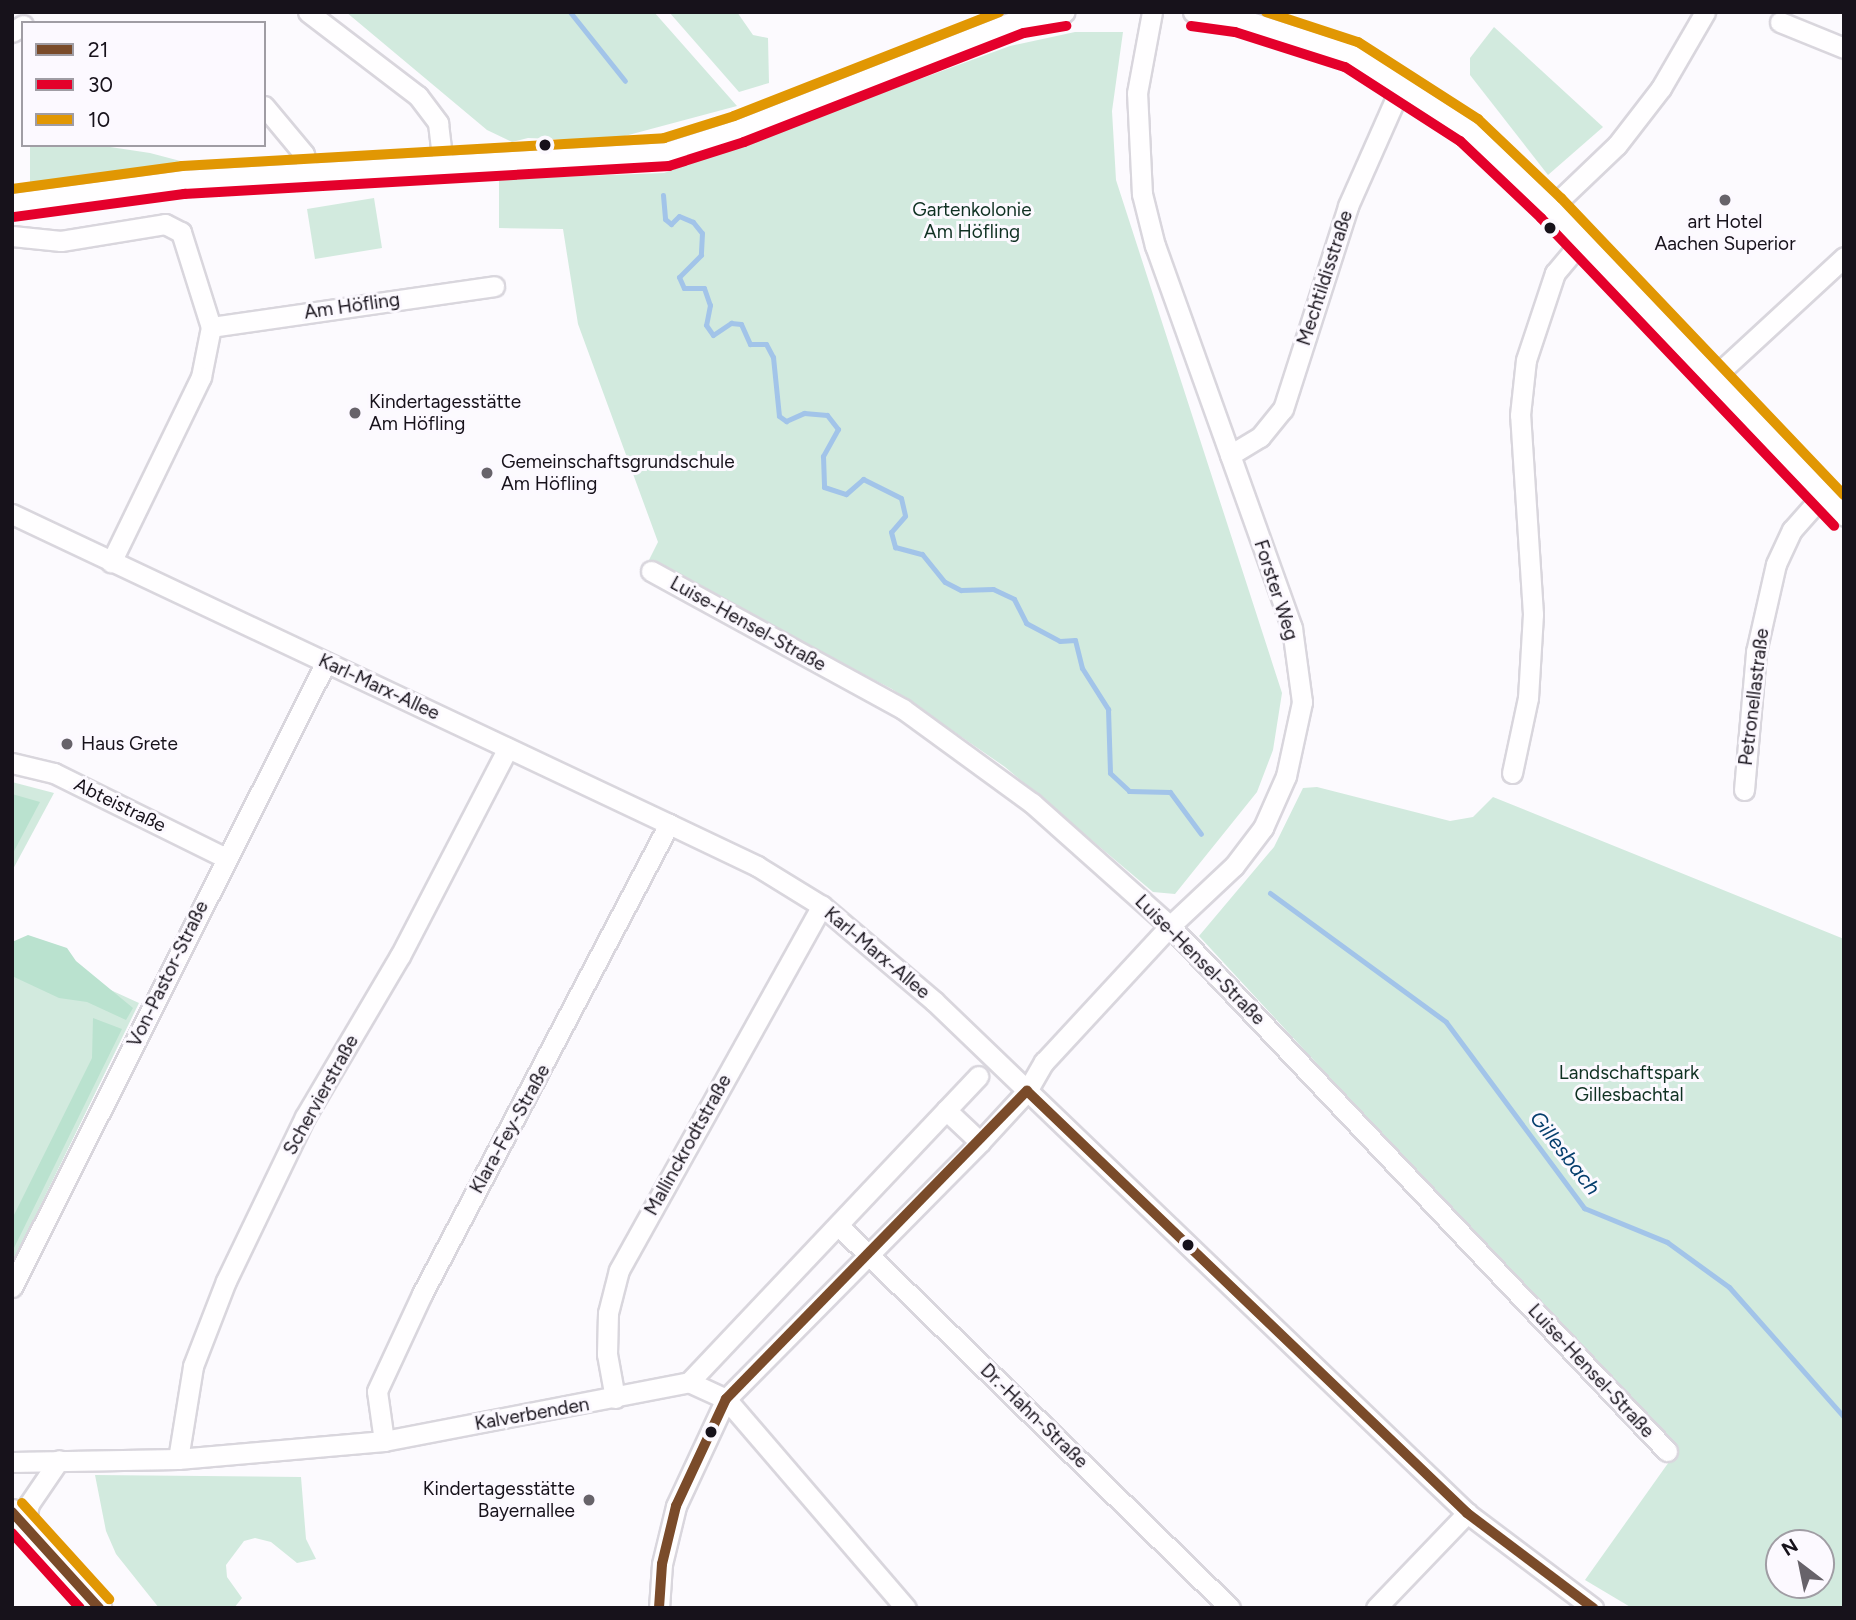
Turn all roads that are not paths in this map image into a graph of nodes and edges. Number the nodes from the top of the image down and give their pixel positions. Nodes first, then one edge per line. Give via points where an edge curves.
1 (308, 12) edge
2 (1064, 12) edge
3 (1152, 12) edge
4 (1193, 12) edge
5 (1705, 12) edge
6 (1793, 21) edge
7 (1844, 48) edge
8 (1402, 84) junction
9 (266, 108) edge
10 (443, 164) junction
11 (308, 172) junction
12 (12, 203) edge
13 (1551, 208) junction
14 (12, 236) edge
15 (1581, 242) junction
16 (1844, 257) edge
17 (494, 286) dead end
18 (211, 327) junction
19 (1712, 379) junction
20 (1230, 455) junction
21 (1823, 495) junction
22 (12, 514) edge
23 (1844, 516) edge
24 (111, 562) junction
25 (651, 570) dead end
26 (326, 662) junction
27 (508, 748) junction
28 (12, 763) edge
29 (1512, 773) dead end
30 (1744, 790) dead end
31 (669, 824) junction
32 (224, 857) junction
33 (822, 906) junction
34 (1170, 926) junction
35 (978, 1076) dead end
36 (1027, 1091) junction
37 (946, 1110) junction
38 (980, 1142) junction
39 (838, 1224) junction
40 (869, 1255) junction
41 (12, 1287) edge
42 (690, 1382) junction
43 (615, 1398) junction
44 (726, 1399) junction
45 (384, 1441) junction
46 (1667, 1451) dead end
47 (178, 1459) junction
48 (58, 1460) junction
49 (12, 1462) edge
50 (1467, 1513) junction
51 (19, 1519) edge
52 (99, 1608) edge
53 (659, 1608) edge
54 (906, 1608) edge
55 (1230, 1608) edge
56 (1376, 1608) edge
57 (1593, 1608) edge

1 - 10 street via 424,103 438,123
2 - 10 street via 1020,19 738,129 667,152
3 - 20 street, Forster Weg via 1137,93 1142,194 1155,246
4 - 8 street via 1238,18 1306,37 1350,54
5 - 13 street via 1661,88 1617,145
6 - 7 street
8 - 13 street via 1469,130
8 - 20 street, Mechtildisstraße via 1348,206 1283,409 1260,437
9 - 11 street via 304,154
10 - 11 street
11 - 12 street via 183,180
13 - 15 street
14 - 18 street via 61,242 166,224 181,232
15 - 19 street
15 - 29 street via 1555,273 1526,360 1520,415 1533,614 1528,698
16 - 19 street
17 - 18 street, Am Höfling
18 - 24 street via 201,377
19 - 21 street
20 - 34 street, Forster Weg via 1292,628 1302,702 1286,776 1263,828 1234,866
21 - 23 street
21 - 30 street, Petronellastraße via 1792,530 1776,564 1756,652
22 - 24 street, Karl-Marx-Allee
24 - 26 street, Karl-Marx-Allee
25 - 34 street, Luise-Hensel-Straße via 903,709 1032,803
26 - 27 street, Karl-Marx-Allee
26 - 32 street, Von-Pastor-Straße
27 - 31 street, Karl-Marx-Allee
27 - 47 street, Schervierstraße via 400,956 305,1117 226,1281 193,1366
28 - 32 street, Abteistraße via 54,773
31 - 33 street, Karl-Marx-Allee via 757,866
31 - 45 street, Klara-Fey-Straße via 510,1132 461,1217 388,1367 377,1391
32 - 41 street, Von-Pastor-Straße
33 - 36 street, Karl-Marx-Allee via 881,952
33 - 43 street, Mallinckrodtstraße via 619,1270 608,1314 607,1354
34 - 36 street, Forster Weg via 1044,1062
34 - 46 street, Luise-Hensel-Straße
35 - 37 street
36 - 38 street, Forster Weg
36 - 50 street, Karl-Marx-Allee
37 - 38 street
37 - 39 street
38 - 40 street, Forster Weg
39 - 40 street, Dr.-Hahn-Straße
39 - 42 street
40 - 44 street, Forster Weg
40 - 55 street, Dr.-Hahn-Straße
42 - 43 street, Kalverbenden
42 - 44 street
43 - 45 street, Kalverbenden
44 - 53 street, Forster Weg via 676,1506
44 - 54 street
45 - 47 street, Kalverbenden
47 - 48 street, Kalverbenden
48 - 49 street, Kalverbenden
48 - 51 street
50 - 56 street
50 - 57 street, Karl-Marx-Allee
51 - 52 main road

